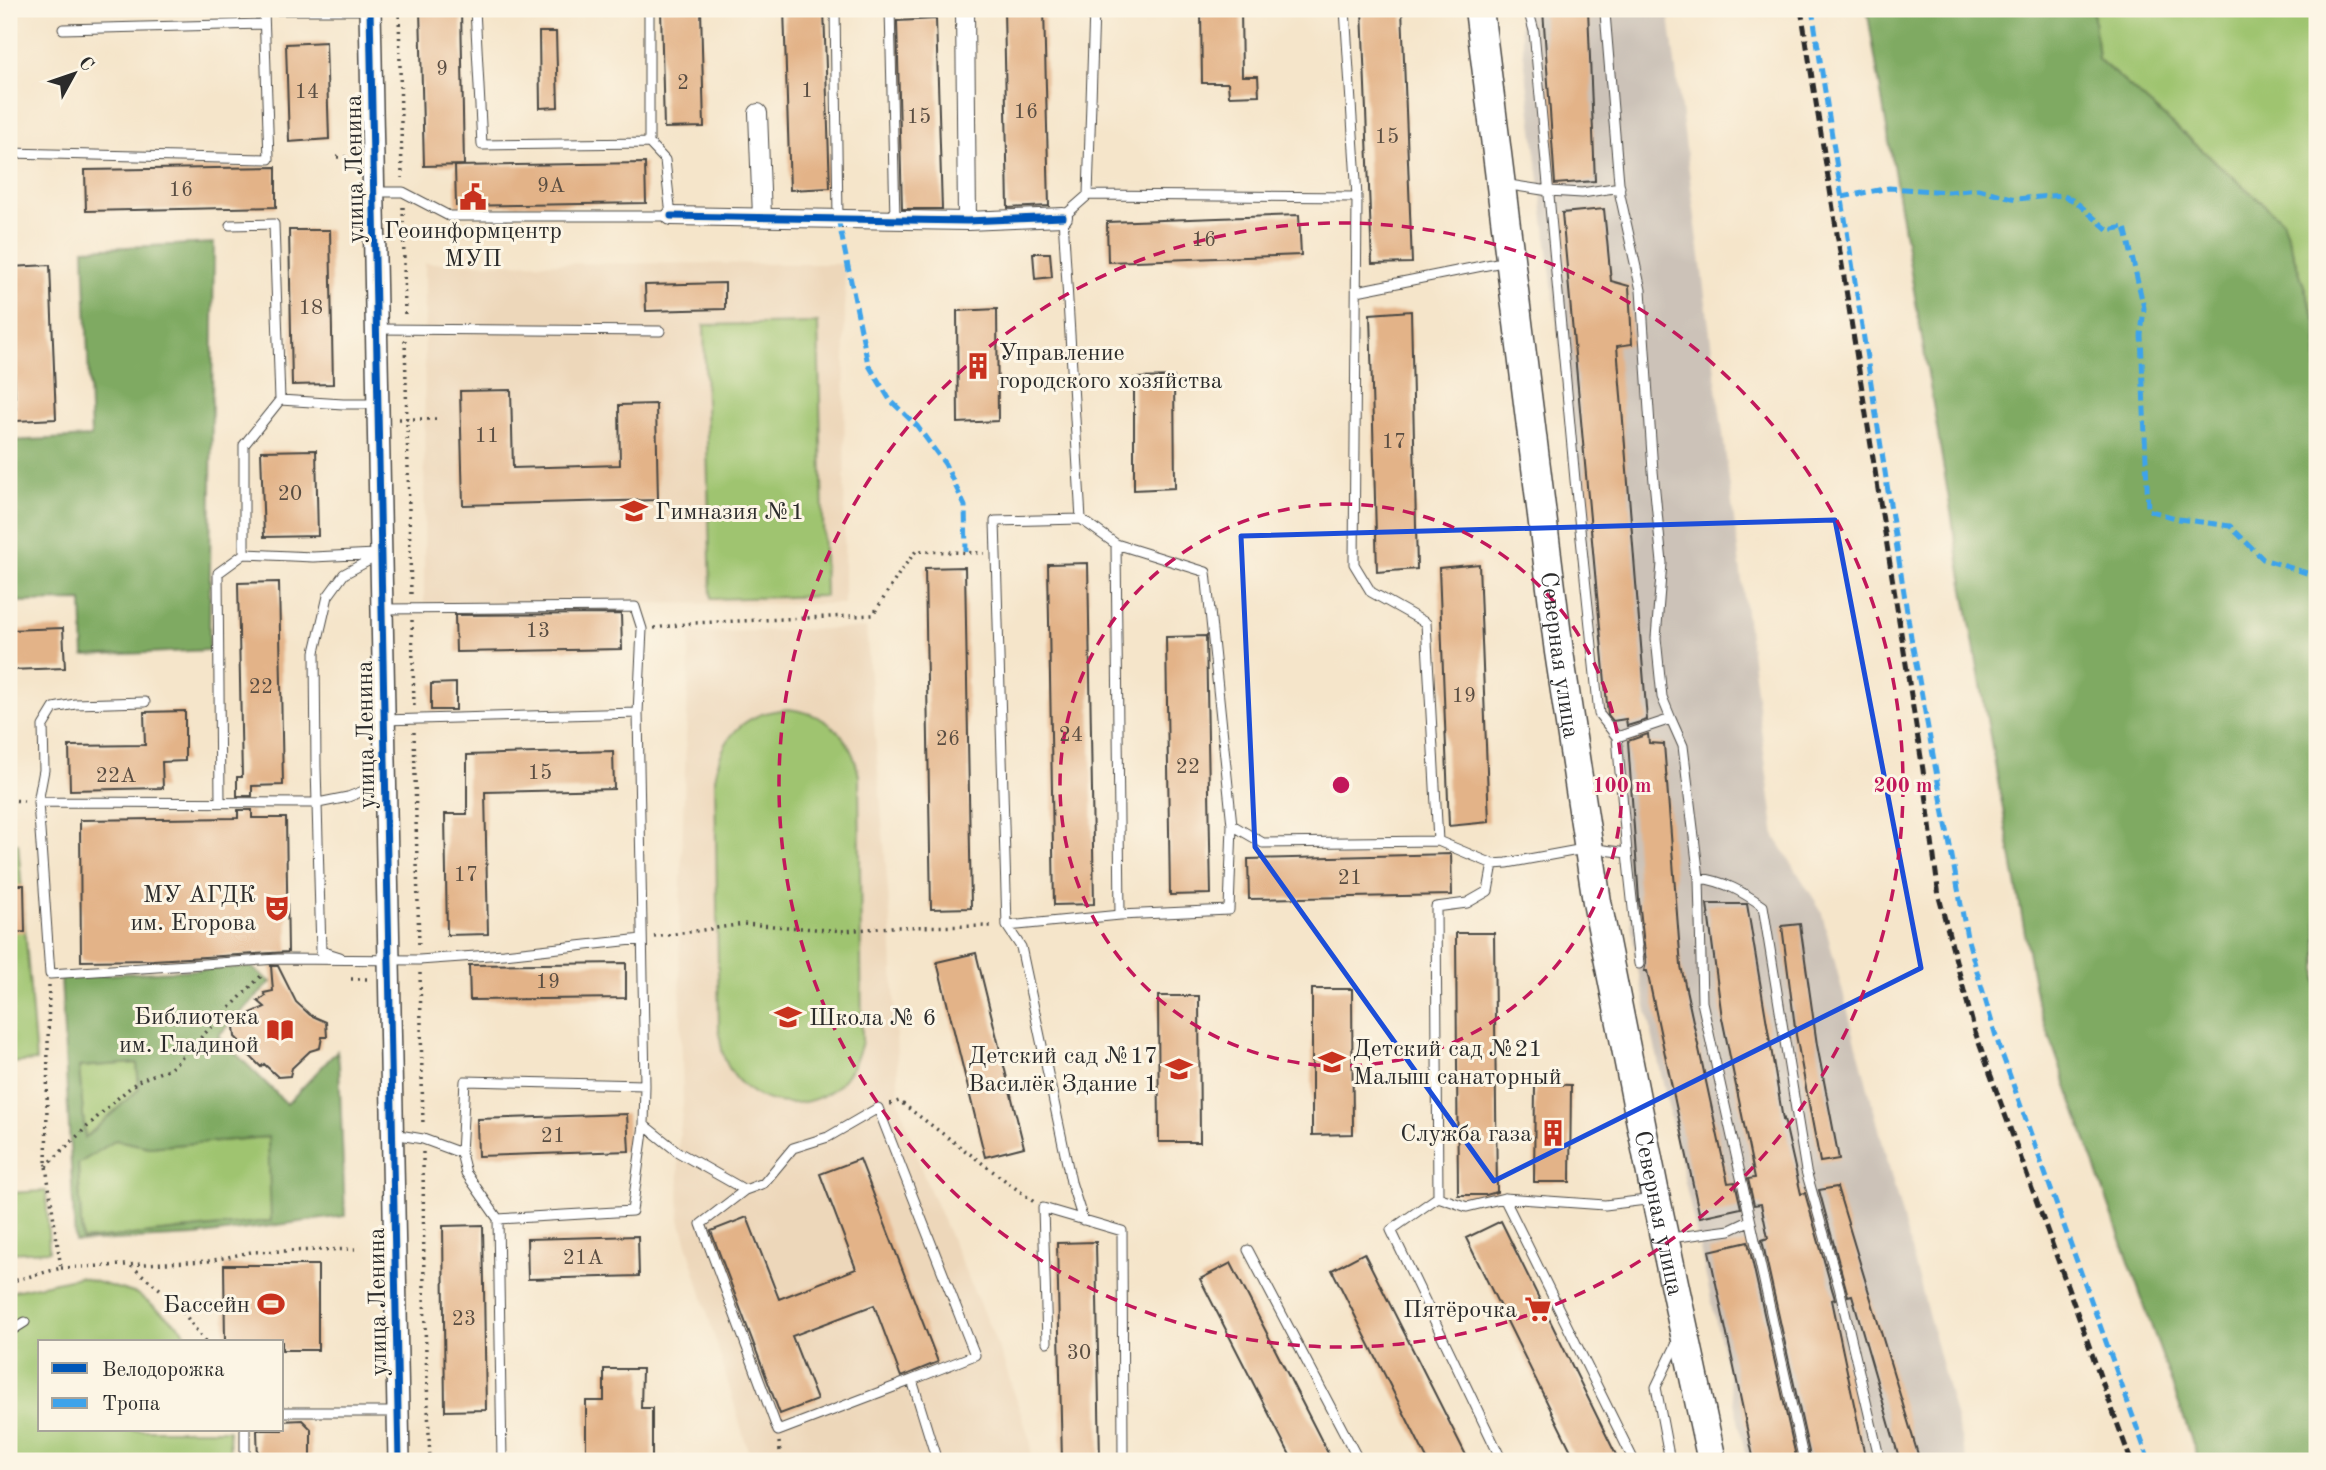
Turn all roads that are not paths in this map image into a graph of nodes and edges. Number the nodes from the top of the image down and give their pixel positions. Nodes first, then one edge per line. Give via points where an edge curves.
1 (264, 9) edge
2 (370, 9) edge
3 (475, 9) edge
4 (649, 9) edge
5 (835, 9) edge
6 (890, 9) edge
7 (965, 9) edge
8 (1094, 9) edge
9 (1345, 9) edge
10 (1479, 9) edge
11 (1528, 9) edge
12 (1602, 9) edge
13 (264, 24) junction
14 (63, 29) dead end
15 (758, 113) dead end
16 (649, 144) junction
17 (9, 153) edge
18 (1501, 183) junction
19 (1620, 187) junction
20 (1549, 191) junction
21 (374, 192) junction
22 (1088, 195) junction
23 (1357, 197) junction
24 (671, 216) junction
25 (762, 217) junction
26 (1063, 217) junction
27 (838, 218) junction
28 (895, 219) junction
29 (967, 221) junction
30 (230, 225) dead end
31 (1510, 260) junction
32 (1357, 291) junction
33 (376, 329) junction
34 (660, 331) dead end
35 (280, 400) junction
36 (378, 404) junction
37 (1081, 519) junction
38 (1116, 544) junction
39 (244, 554) junction
40 (381, 554) junction
41 (382, 609) junction
42 (145, 702) dead end
43 (638, 713) junction
44 (1671, 719) junction
45 (384, 720) junction
46 (1617, 737) junction
47 (386, 782) junction
48 (220, 801) junction
49 (38, 802) junction
50 (318, 803) junction
51 (1232, 825) junction
52 (1438, 841) junction
53 (1588, 848) junction
54 (1628, 853) junction
55 (1493, 864) junction
56 (1699, 878) junction
57 (1120, 915) junction
58 (1007, 926) junction
59 (642, 939) junction
60 (389, 958) junction
61 (351, 961) junction
62 (1639, 964) dead end
63 (645, 1085) junction
64 (644, 1125) junction
65 (393, 1134) junction
66 (461, 1153) junction
67 (745, 1191) junction
68 (1438, 1197) junction
69 (1504, 1198) junction
70 (1656, 1199) junction
71 (498, 1219) junction
72 (1083, 1220) junction
73 (1749, 1221) junction
74 (1665, 1238) junction
75 (1248, 1250) dead end
76 (25, 1322) dead end
77 (1685, 1328) junction
78 (9, 1332) edge
79 (1047, 1342) dead end
80 (912, 1380) junction
81 (284, 1412) edge
82 (398, 1412) junction
83 (245, 1432) edge
84 (245, 1461) edge
85 (400, 1461) edge
86 (502, 1461) edge
87 (937, 1461) edge
88 (1123, 1461) edge
89 (1359, 1461) edge
90 (1502, 1461) edge
91 (1633, 1461) edge
92 (1670, 1461) edge
93 (1712, 1461) edge
94 (1804, 1461) edge
95 (1880, 1461) edge

1 - 2 lane
1 - 13 lane
2 - 21 street, улица Ленина
3 - 16 lane via 482,145
4 - 16 lane
5 - 27 lane
6 - 28 lane
7 - 29 street
8 - 22 lane
9 - 23 lane
10 - 18 main road, Северная улица
11 - 20 lane
12 - 19 lane
13 - 14 lane
13 - 17 lane via 268,159
15 - 25 street
16 - 24 lane via 665,160
18 - 20 lane
18 - 31 main road, Северная улица
19 - 20 lane via 1581,193
19 - 44 lane via 1641,290 1662,563 1656,638 1662,697
20 - 46 lane via 1599,714
21 - 24 lane via 402,192 449,216
21 - 33 street, улица Ленина
22 - 23 lane
22 - 26 lane
23 - 32 lane
24 - 25 street
25 - 27 street
26 - 29 street
26 - 37 lane
27 - 28 street
28 - 29 street
30 - 35 lane via 274,224
31 - 32 lane
31 - 53 main road, Северная улица
32 - 52 lane via 1353,564 1371,592 1426,623
33 - 34 lane
33 - 36 street, улица Ленина
35 - 36 lane
35 - 39 lane via 244,444
36 - 40 street, улица Ленина
37 - 38 lane
37 - 58 lane via 995,521
38 - 51 lane via 1206,572
38 - 57 lane
39 - 40 lane
39 - 48 lane via 218,573
40 - 41 street, улица Ленина
40 - 50 lane via 344,574 328,596 316,652
41 - 43 lane via 635,607 642,629
41 - 45 street, улица Ленина
42 - 49 lane via 54,708 43,726 44,770
43 - 45 lane
43 - 59 lane
44 - 46 lane
44 - 56 lane via 1684,746
45 - 47 street, улица Ленина
46 - 54 lane
47 - 50 lane
47 - 60 street, улица Ленина
48 - 49 lane
48 - 50 lane
49 - 61 lane via 50,974 278,959
50 - 61 lane via 321,951
51 - 52 lane via 1262,843
51 - 57 lane via 1229,910
52 - 55 lane
53 - 54 lane
53 - 55 lane
53 - 70 main road, Северная улица
54 - 62 lane
55 - 68 lane via 1488,891 1467,903 1436,907
56 - 73 lane via 1702,1002
56 - 95 lane via 1740,890 1763,906 1806,1171
57 - 58 lane
58 - 72 lane via 1021,947
59 - 60 lane via 504,954
59 - 63 lane
60 - 61 lane
60 - 65 street, улица Ленина
63 - 64 lane
63 - 66 lane via 465,1081
64 - 67 lane via 678,1152
64 - 71 lane via 632,1211
65 - 66 lane
65 - 82 street, улица Ленина
66 - 71 lane via 466,1173
67 - 80 lane via 701,1224 778,1431
67 - 80 lane via 764,1183 793,1148 828,1137 878,1108 975,1355
68 - 69 lane via 1467,1207
68 - 90 lane via 1391,1230
69 - 70 lane via 1605,1205
69 - 91 lane
70 - 74 main road, Северная улица
71 - 86 lane
72 - 79 lane via 1043,1208
72 - 88 lane via 1122,1231
73 - 74 lane via 1730,1230
73 - 94 lane
74 - 77 main road, Северная улица
75 - 89 lane
76 - 78 lane
77 - 92 lane via 1656,1387
77 - 93 main road, Северная улица
80 - 87 lane
81 - 82 lane
82 - 85 street, улица Ленина
83 - 84 lane

